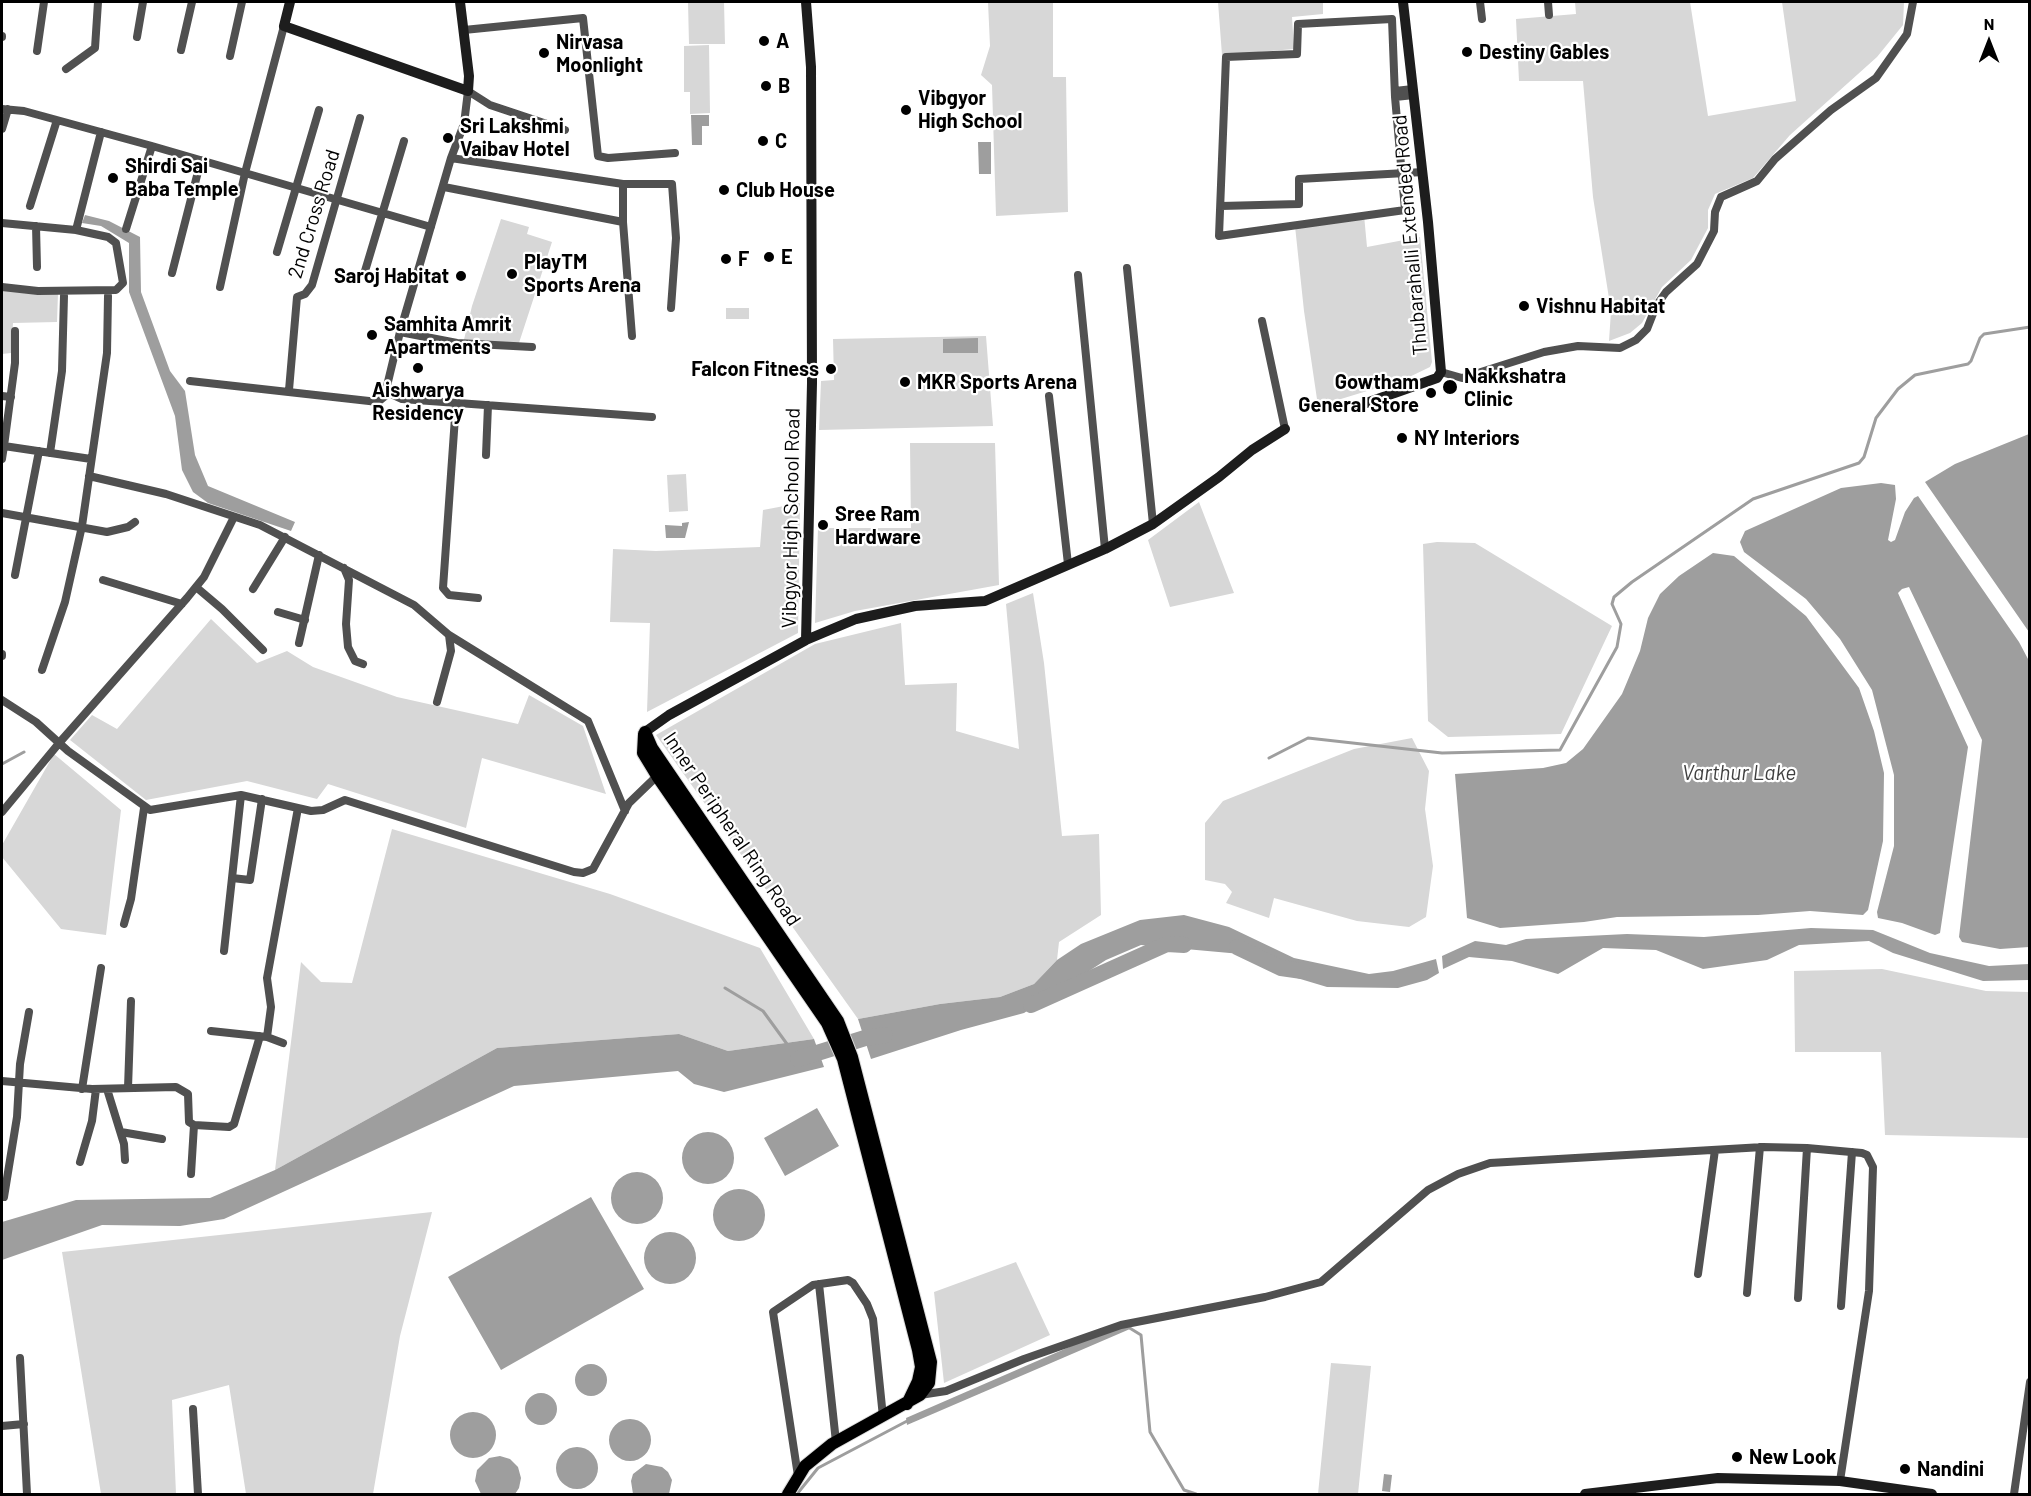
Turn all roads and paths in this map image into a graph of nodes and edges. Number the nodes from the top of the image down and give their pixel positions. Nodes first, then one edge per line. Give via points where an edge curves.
1 (44, 2) edge
2 (98, 2) edge
3 (143, 2) edge
4 (192, 2) edge
5 (242, 2) edge
6 (290, 2) edge
7 (458, 2) edge
8 (806, 2) edge
9 (1403, 2) edge
10 (1480, 2) edge
11 (1548, 2) edge
12 (1913, 2) edge
13 (1549, 15) dead end
14 (1482, 19) dead end
15 (284, 26) junction
16 (464, 30) junction
17 (137, 37) dead end
18 (181, 50) dead end
19 (37, 51) dead end
20 (230, 56) dead end
21 (66, 69) dead end
22 (468, 91) junction
23 (1414, 92) junction
24 (1395, 94) junction
25 (5, 109) edge
26 (319, 110) dead end
27 (360, 118) dead end
28 (57, 120) junction
29 (2, 129) edge
30 (565, 130) dead end
31 (101, 132) junction
32 (404, 141) dead end
33 (152, 146) junction
34 (675, 153) dead end
35 (451, 158) junction
36 (201, 160) junction
37 (1423, 172) junction
38 (245, 173) junction
39 (1402, 174) junction
40 (623, 184) junction
41 (444, 187) junction
42 (294, 188) junction
43 (337, 200) junction
44 (30, 206) dead end
45 (1221, 206) junction
46 (383, 213) junction
47 (623, 222) junction
48 (2, 223) edge
49 (36, 225) junction
50 (431, 227) junction
51 (126, 229) dead end
52 (75, 230) junction
53 (277, 252) dead end
54 (37, 267) dead end
55 (1127, 268) dead end
56 (364, 271) dead end
57 (172, 273) dead end
58 (1078, 275) dead end
59 (2, 286) edge
60 (220, 287) dead end
61 (64, 296) dead end
62 (108, 296) dead end
63 (671, 308) dead end
64 (1262, 321) dead end
65 (15, 331) dead end
66 (400, 332) junction
67 (632, 336) dead end
68 (532, 346) dead end
69 (1441, 372) junction
70 (190, 381) dead end
71 (289, 390) junction
72 (389, 393) junction
73 (2, 396) edge
74 (1049, 396) dead end
75 (11, 397) junction
76 (456, 403) junction
77 (488, 405) junction
78 (1355, 407) dead end
79 (652, 417) dead end
80 (1285, 429) joint
81 (4, 434) edge
82 (4, 446) junction
83 (39, 451) junction
84 (50, 453) junction
85 (486, 455) dead end
86 (2, 459) edge
87 (91, 459) junction
88 (89, 476) junction
89 (2, 513) edge
90 (26, 517) junction
91 (234, 517) junction
92 (135, 522) dead end
93 (1153, 524) junction
94 (82, 526) junction
95 (285, 537) junction
96 (1105, 549) junction
97 (320, 555) junction
98 (1068, 564) junction
99 (344, 568) junction
100 (15, 575) dead end
101 (103, 580) dead end
102 (196, 587) junction
103 (253, 589) dead end
104 (478, 598) dead end
105 (182, 604) junction
106 (278, 612) dead end
107 (304, 620) junction
108 (449, 635) junction
109 (806, 640) junction
110 (299, 643) dead end
111 (263, 650) dead end
112 (363, 664) dead end
113 (42, 670) dead end
114 (2, 700) edge
115 (437, 702) dead end
116 (645, 732) joint
117 (60, 742) junction
118 (647, 751) junction
119 (657, 777) junction
120 (241, 795) junction
121 (262, 798) junction
122 (144, 808) junction
123 (298, 808) junction
124 (624, 811) junction
125 (2, 812) edge
126 (232, 878) junction
127 (124, 924) dead end
128 (224, 951) dead end
129 (101, 968) dead end
130 (131, 1001) dead end
131 (29, 1012) dead end
132 (833, 1022) junction
133 (210, 1031) dead end
134 (264, 1036) junction
135 (283, 1043) dead end
136 (848, 1058) junction
137 (2, 1082) edge
138 (19, 1083) junction
139 (128, 1088) junction
140 (82, 1089) junction
141 (96, 1089) junction
142 (107, 1089) junction
143 (194, 1125) junction
144 (121, 1132) junction
145 (162, 1139) dead end
146 (1760, 1147) junction
147 (1807, 1148) junction
148 (1715, 1150) junction
149 (1852, 1152) junction
150 (125, 1160) dead end
151 (80, 1162) dead end
152 (191, 1174) dead end
153 (4, 1197) dead end
154 (1698, 1274) dead end
155 (819, 1284) junction
156 (1747, 1293) dead end
157 (1798, 1298) dead end
158 (1841, 1306) dead end
159 (20, 1358) dead end
160 (2030, 1382) edge
161 (920, 1395) junction
162 (2028, 1399) edge
163 (907, 1404) junction
164 (193, 1409) dead end
165 (883, 1417) junction
166 (24, 1424) junction
167 (2, 1426) edge
168 (836, 1442) junction
169 (798, 1476) junction
170 (1840, 1481) junction
171 (1607, 1493) edge
172 (27, 1494) edge
173 (198, 1494) edge
174 (789, 1494) edge
175 (1585, 1494) edge
176 (1932, 1494) edge
177 (2014, 1494) edge

1 - 19 street
2 - 21 street via 95,48
3 - 17 street
4 - 18 street
5 - 20 street
6 - 15 street
7 - 16 street
8 - 109 street, Vibgyor High School Road via 811,67 812,323
9 - 23 street, Thubarahalli Extended Road
10 - 14 street
11 - 13 street
12 - 69 street via 1907,34 1876,78 1774,159 1757,181 1721,197 1714,212 1714,231 1697,264 1666,292 1647,329 1636,340 1620,348 1578,346 1544,352 1462,378
15 - 22 street
15 - 38 street
16 - 22 street
16 - 34 street via 582,18 598,156
22 - 30 street via 490,105
22 - 35 street via 464,124
23 - 24 street
23 - 37 street, Thubarahalli Extended Road
24 - 39 street
24 - 45 street via 1392,19 1298,24 1296,54 1226,57
25 - 28 street
25 - 29 street
26 - 42 street
27 - 43 street, 2nd Cross Road
28 - 31 street
28 - 44 street
31 - 33 street
31 - 52 street
32 - 46 street
33 - 36 street
33 - 51 street
35 - 40 street
35 - 41 street
36 - 38 street
36 - 57 street
37 - 39 street
37 - 69 street, Thubarahalli Extended Road
38 - 42 street
38 - 60 street
39 - 45 street via 1299,179 1299,204
39 - 45 street via 1405,210 1219,236
40 - 47 street
40 - 63 street via 672,184 676,238
41 - 47 street
41 - 50 street
42 - 43 street
42 - 53 street
43 - 46 street
43 - 71 street, 2nd Cross Road via 312,285 297,297
46 - 50 street
46 - 56 street
47 - 67 street
48 - 49 street
49 - 52 street
49 - 54 street
50 - 66 street
52 - 59 street via 108,237 116,243 123,283 116,291 38,291
55 - 93 street
58 - 96 street
61 - 84 street via 62,371
62 - 87 street via 107,353
64 - 80 street
65 - 75 street
66 - 68 street via 458,343
66 - 72 street via 386,390
69 - 78 street, Thubarahalli Extended Road via 1437,378
70 - 71 street
71 - 72 street via 378,402
72 - 76 street via 402,399
73 - 75 street
74 - 98 street
75 - 81 street
76 - 77 street
76 - 104 street via 443,588 449,595
77 - 79 street
77 - 85 street
80 - 93 street
81 - 82 street
82 - 83 street
82 - 86 street
83 - 84 street
83 - 90 street
84 - 87 street
87 - 88 street
88 - 91 street via 166,494
88 - 94 street
89 - 90 street
90 - 94 street
90 - 100 street
91 - 95 street
91 - 102 street
92 - 94 street via 106,532
93 - 96 street
94 - 113 street via 65,602
95 - 97 street
95 - 103 street
96 - 98 street
97 - 99 street
97 - 107 street
98 - 109 street via 985,601 915,606 856,619
99 - 108 street via 414,605
99 - 112 street via 349,580 345,624 348,647 355,662
101 - 105 street
102 - 105 street
102 - 111 street
105 - 117 street
106 - 107 street
107 - 110 street
108 - 115 street via 451,651
108 - 124 street via 588,721
109 - 116 street via 679,709
114 - 117 street
116 - 118 main road, Inner Peripheral Ring Road
117 - 122 street
117 - 125 street
118 - 119 main road, Inner Peripheral Ring Road
118 - 132 main road, Inner Peripheral Ring Road
119 - 124 street
119 - 132 main road, Inner Peripheral Ring Road
120 - 121 street
120 - 122 street via 168,809
120 - 126 street
121 - 123 street
121 - 126 street via 250,880
122 - 127 street
123 - 124 street via 323,810 345,800 583,873 593,869
123 - 134 street via 267,978 271,1007
126 - 128 street
129 - 140 street
130 - 139 street
131 - 138 street
132 - 136 main road, Inner Peripheral Ring Road
133 - 134 street
134 - 135 street
134 - 143 street via 234,1124
136 - 161 main road, Inner Peripheral Ring Road via 931,1362 929,1383
136 - 163 main road, Inner Peripheral Ring Road via 921,1367
137 - 138 street
138 - 140 street
138 - 153 street
139 - 142 street
139 - 143 street via 183,1090 188,1094 188,1119
140 - 141 street
141 - 142 street
141 - 151 street
142 - 144 street
143 - 152 street
144 - 145 street
144 - 150 street
146 - 147 street
146 - 148 street
146 - 156 street
147 - 149 street
147 - 157 street
148 - 154 street
148 - 161 street via 1490,1163 1428,1190 1321,1282 1121,1325 946,1391
149 - 158 street
149 - 170 street via 1867,1155 1873,1174 1869,1292
155 - 165 street via 851,1281 867,1304 873,1319
155 - 168 street
155 - 169 street via 773,1312
159 - 166 street
160 - 162 street
161 - 163 main road
162 - 177 street
163 - 165 main road
164 - 173 street
165 - 168 main road
166 - 167 street
166 - 172 street
168 - 169 main road
169 - 174 main road
170 - 171 street via 1718,1478
170 - 176 street
171 - 175 street

